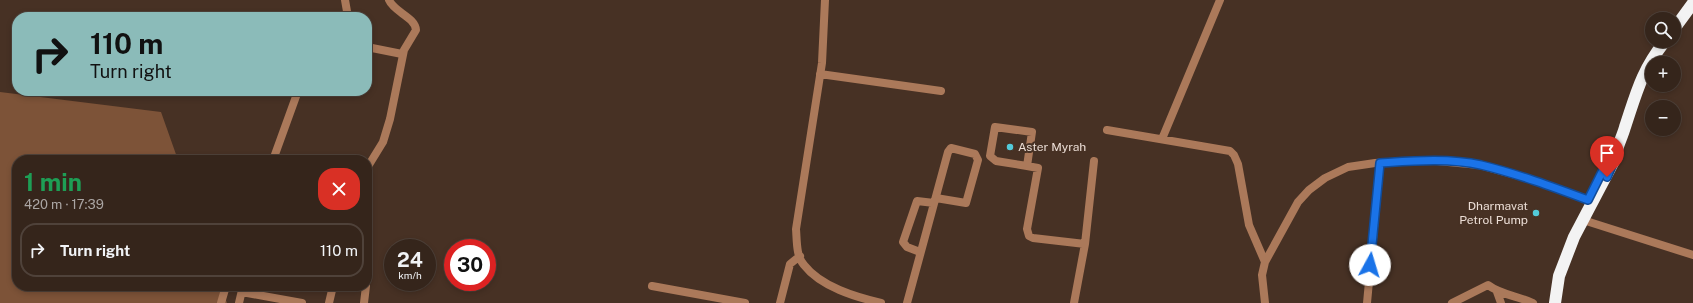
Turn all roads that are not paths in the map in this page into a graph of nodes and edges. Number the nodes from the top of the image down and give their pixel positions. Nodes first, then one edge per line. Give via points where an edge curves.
1 (345, 0) edge
2 (389, 0) edge
3 (825, 0) edge
4 (1220, 0) edge
5 (1693, 4) edge
6 (347, 12) edge
7 (1681, 20) edge
8 (372, 47) edge
9 (1660, 48) edge
10 (404, 50) junction
11 (820, 74) junction
12 (941, 91) dead end
13 (296, 96) edge
14 (1106, 130) dead end
15 (1162, 139) junction
16 (275, 155) edge
17 (372, 160) edge
18 (1094, 161) dead end
19 (1380, 163) junction
20 (1027, 166) junction
21 (935, 200) junction
22 (1591, 201) junction
23 (1583, 220) junction
24 (1086, 244) junction
25 (920, 252) junction
26 (1693, 255) edge
27 (800, 256) junction
28 (1265, 262) junction
29 (1555, 279) junction
30 (652, 286) dead end
31 (225, 291) edge
32 (242, 291) edge
33 (251, 291) edge
34 (332, 291) edge
35 (365, 291) edge
36 (1497, 292) junction
37 (221, 303) edge
38 (239, 303) edge
39 (302, 303) edge
40 (329, 303) edge
41 (364, 303) edge
42 (745, 303) edge
43 (780, 303) edge
44 (881, 303) edge
45 (907, 303) edge
46 (1074, 303) edge
47 (1265, 303) edge
48 (1367, 303) edge
49 (1452, 303) edge
50 (1501, 303) edge
51 (1533, 303) edge
52 (1548, 303) edge
53 (1555, 303) edge

1 - 6 street
2 - 10 street via 393,7 416,27 415,34
3 - 11 street
4 - 15 street
5 - 7 highway
8 - 10 street via 402,54
9 - 22 highway via 1641,79 1615,159
10 - 17 street via 386,133
11 - 12 street
11 - 27 street via 796,229
13 - 16 street
14 - 15 street
15 - 28 street via 1225,149 1234,155 1249,225
18 - 24 street
19 - 22 street via 1427,160 1479,165 1530,179
19 - 28 street via 1348,167 1325,178 1309,190 1298,202
19 - 48 street
20 - 20 street via 1032,132 995,127 990,156 992,159
20 - 24 street via 1038,168 1029,236
21 - 21 street via 951,148 976,154 978,160 966,203
21 - 25 street
21 - 25 street via 917,201 903,242 907,247
22 - 23 highway
22 - 29 highway via 1565,244
23 - 26 street
23 - 29 highway
24 - 46 street
25 - 45 street
27 - 43 street via 790,264
27 - 44 street via 803,265 818,278 843,291
28 - 47 street via 1262,275
29 - 52 highway
29 - 53 highway
30 - 42 street
31 - 37 street
32 - 38 street
33 - 39 street
34 - 40 street
35 - 41 street
36 - 49 street via 1488,285
36 - 50 street
36 - 51 street via 1520,296

